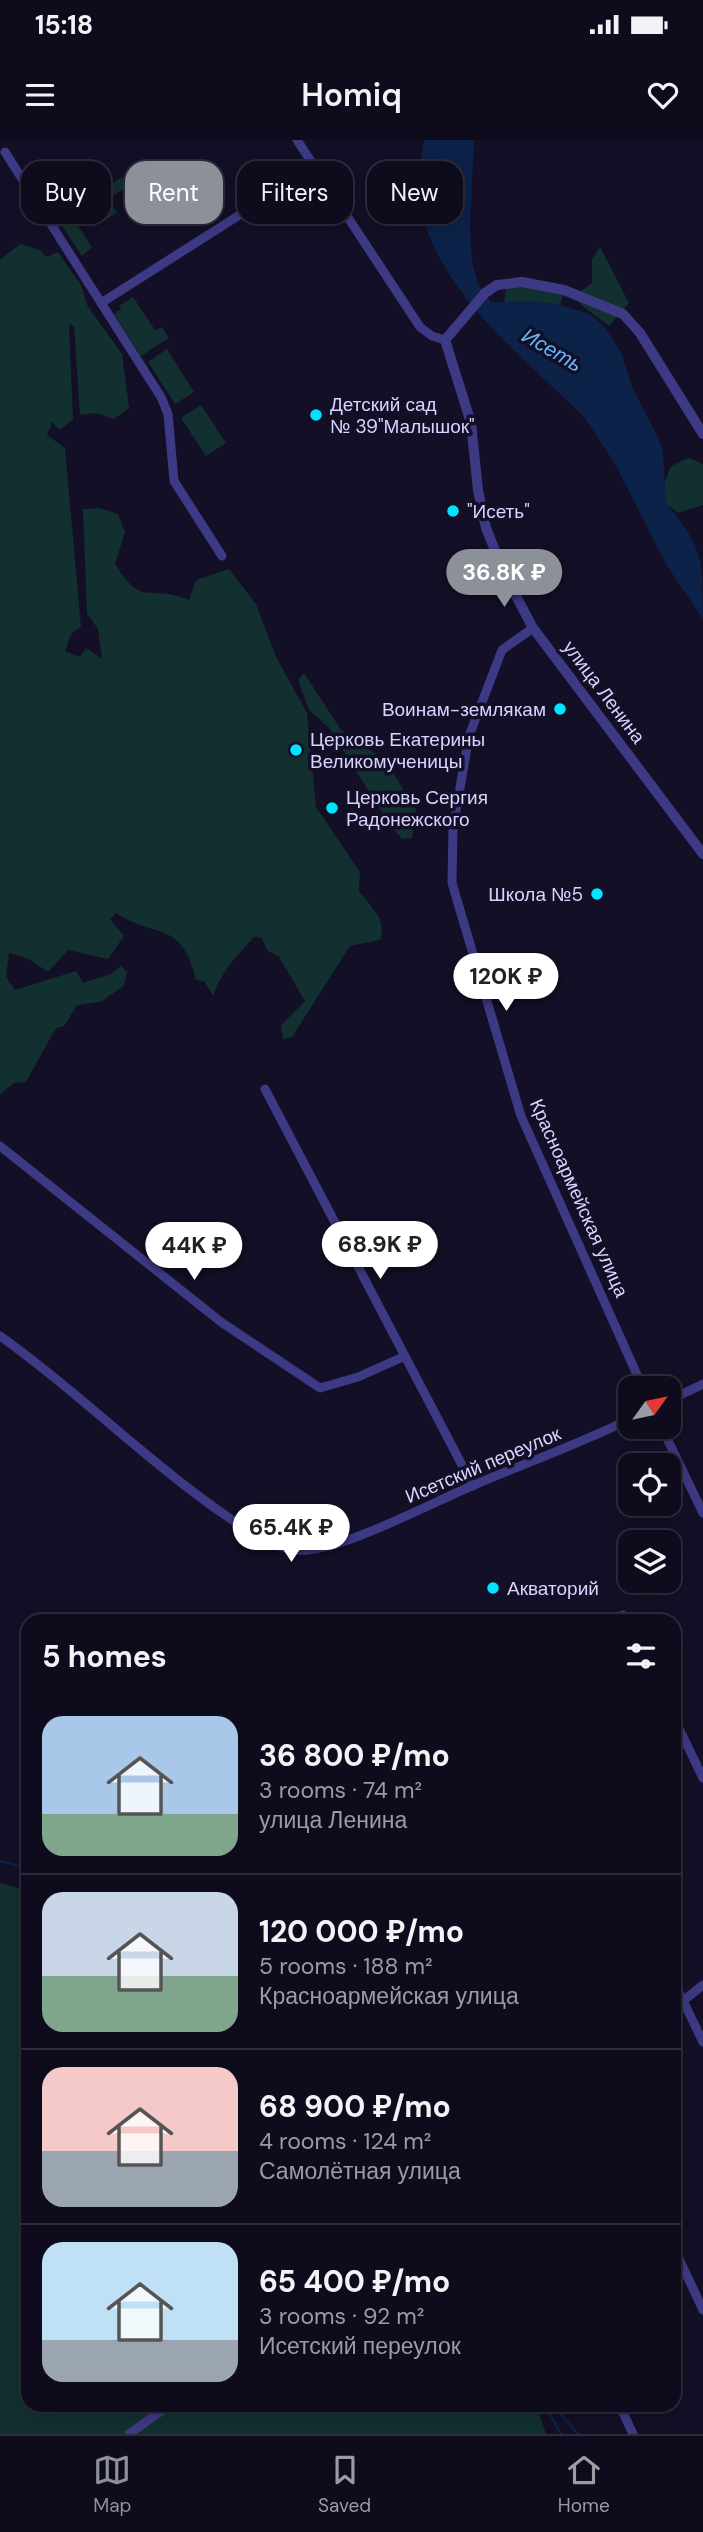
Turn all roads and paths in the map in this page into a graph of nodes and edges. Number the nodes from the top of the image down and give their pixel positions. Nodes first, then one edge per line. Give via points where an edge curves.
1 (298, 140) edge
2 (5, 152) dead end
3 (311, 161) edge
4 (237, 217) edge
5 (352, 224) edge
6 (102, 303) junction
7 (445, 340) junction
8 (703, 434) edge
9 (222, 556) dead end
10 (533, 628) junction
11 (703, 854) edge
12 (265, 1089) dead end
13 (0, 1146) edge
14 (0, 1336) edge
15 (403, 1357) junction
16 (638, 1376) edge
17 (703, 1384) edge
18 (681, 1395) edge
19 (618, 1425) edge
20 (667, 1439) edge
21 (473, 1486) junction
22 (703, 1513) edge
23 (681, 1732) edge
24 (703, 1778) edge
25 (703, 1985) edge
26 (681, 1997) edge
27 (683, 2001) junction
28 (703, 2042) edge
29 (681, 2263) edge
30 (703, 2310) edge
31 (160, 2412) edge
32 (623, 2412) edge
33 (129, 2434) edge
34 (633, 2434) edge

1 - 3 street
2 - 6 street
4 - 6 street
5 - 7 street via 420,327
6 - 9 street via 161,397 168,414 174,481
7 - 8 street via 497,285 522,282 564,290 623,314 640,332
7 - 10 street, улица Ленина via 471,423 486,528
10 - 11 street, улица Ленина
10 - 16 street, Красноармейская улица via 502,650 469,736 453,828 452,883 521,1116
12 - 15 street
13 - 15 street via 222,1322 320,1388
14 - 21 street, Исетский переулок via 184,1486 274,1544 313,1550 383,1527
15 - 21 street
17 - 18 street
19 - 21 street, Исетский переулок
20 - 22 street
23 - 24 street
25 - 27 street
26 - 27 street
27 - 28 street
29 - 30 street
31 - 33 street
32 - 34 street

